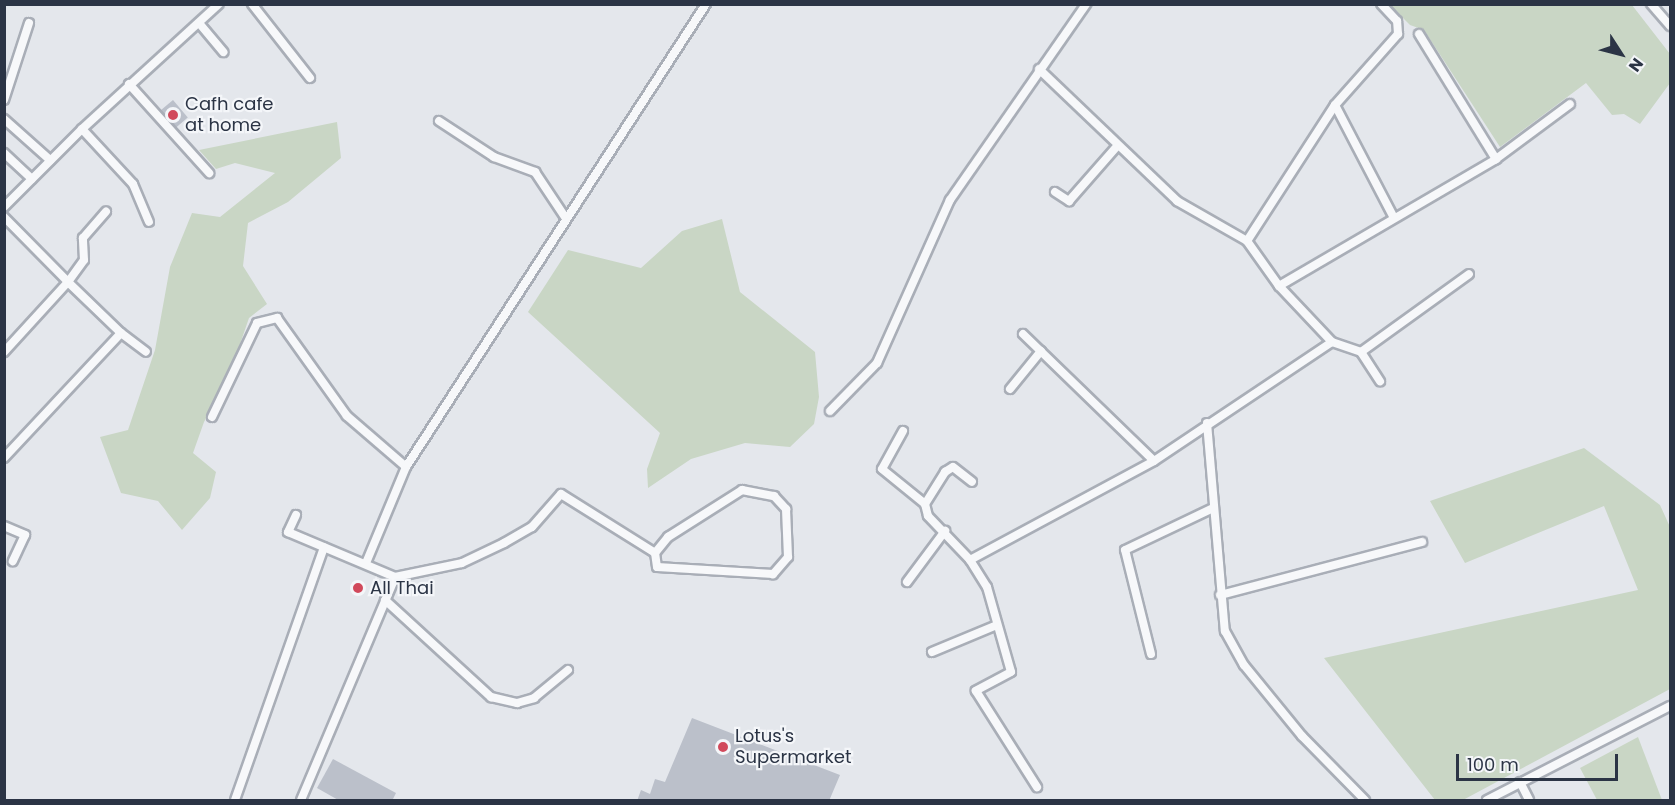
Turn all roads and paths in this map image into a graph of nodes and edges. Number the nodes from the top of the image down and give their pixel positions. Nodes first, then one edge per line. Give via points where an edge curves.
1 (219, 4) edge
2 (252, 4) edge
3 (706, 4) edge
4 (1086, 4) edge
5 (1381, 4) edge
6 (1651, 4) edge
7 (29, 23) dead end
8 (199, 23) junction
9 (1671, 26) edge
10 (1419, 34) dead end
11 (223, 51) dead end
12 (1039, 69) junction
13 (310, 78) dead end
14 (129, 84) junction
15 (4, 100) edge
16 (1570, 104) dead end
17 (1335, 105) junction
18 (4, 119) edge
19 (439, 121) dead end
20 (82, 129) junction
21 (1118, 145) junction
22 (4, 153) edge
23 (1496, 159) junction
24 (50, 160) junction
25 (209, 173) dead end
26 (32, 179) junction
27 (1054, 192) dead end
28 (4, 207) edge
29 (106, 212) dead end
30 (4, 217) edge
31 (565, 217) junction
32 (1394, 218) junction
33 (149, 222) dead end
34 (1246, 241) junction
35 (1469, 274) dead end
36 (68, 282) junction
37 (1279, 286) junction
38 (121, 333) junction
39 (1023, 334) dead end
40 (1332, 342) junction
41 (1041, 351) junction
42 (4, 352) edge
43 (146, 352) dead end
44 (1361, 352) junction
45 (1380, 381) dead end
46 (1010, 389) dead end
47 (830, 411) dead end
48 (212, 417) dead end
49 (1207, 423) junction
50 (903, 431) dead end
51 (4, 458) edge
52 (1154, 461) junction
53 (406, 467) junction
54 (972, 482) dead end
55 (925, 504) junction
56 (1213, 508) junction
57 (296, 515) dead end
58 (4, 526) edge
59 (945, 531) junction
60 (1422, 542) dead end
61 (324, 547) junction
62 (655, 553) junction
63 (970, 560) junction
64 (13, 561) dead end
65 (366, 563) junction
66 (396, 577) junction
67 (907, 582) dead end
68 (1220, 596) junction
69 (385, 600) junction
70 (997, 625) junction
71 (932, 652) dead end
72 (1151, 654) dead end
73 (568, 670) dead end
74 (1669, 709) edge
75 (1520, 782) junction
76 (1037, 788) dead end
77 (236, 801) edge
78 (301, 801) edge
79 (1365, 801) edge
80 (1487, 801) edge
81 (1529, 801) edge

1 - 8 street
2 - 13 street
3 - 31 street
4 - 12 street
5 - 17 street via 1397,21 1398,34
6 - 9 street
7 - 15 street
8 - 11 street
8 - 14 street
10 - 23 street
12 - 21 street
12 - 47 street via 950,200 877,363
14 - 20 street
14 - 25 street
16 - 23 street
17 - 32 street
17 - 34 street
18 - 24 street
19 - 31 street via 494,157 535,172
20 - 24 street
20 - 33 street via 129,179
21 - 27 street via 1069,201
21 - 34 street via 1177,201
22 - 26 street
23 - 32 street
24 - 26 street
26 - 28 street
29 - 36 street via 83,238 84,260
30 - 36 street
31 - 53 street
32 - 37 street
34 - 37 street
35 - 44 street
36 - 38 street
36 - 42 street
37 - 40 street
38 - 43 street
38 - 51 street
39 - 41 street
40 - 44 street
40 - 49 street
41 - 46 street
41 - 52 street
44 - 45 street
48 - 53 street via 257,323 277,318 347,416
49 - 52 street
49 - 56 street
50 - 55 street via 882,469
52 - 63 street
53 - 65 street
54 - 55 street via 953,467 945,472
55 - 59 street via 928,516
56 - 68 street
56 - 72 street via 1125,550
57 - 61 street via 288,532
58 - 64 street via 25,535
59 - 63 street
59 - 67 street
60 - 68 street
61 - 65 street
61 - 77 street
62 - 62 street via 657,567 772,574 788,557 786,509 774,496 742,490 668,537
62 - 66 street via 561,494 532,527 504,543 462,563
63 - 70 street via 987,587
65 - 66 street
66 - 69 street
68 - 79 street via 1225,631 1244,664 1302,736
69 - 73 street via 491,697 517,702 534,698
69 - 78 street
70 - 71 street
70 - 76 street via 1011,672 976,691
74 - 75 street
75 - 80 street
75 - 81 street

